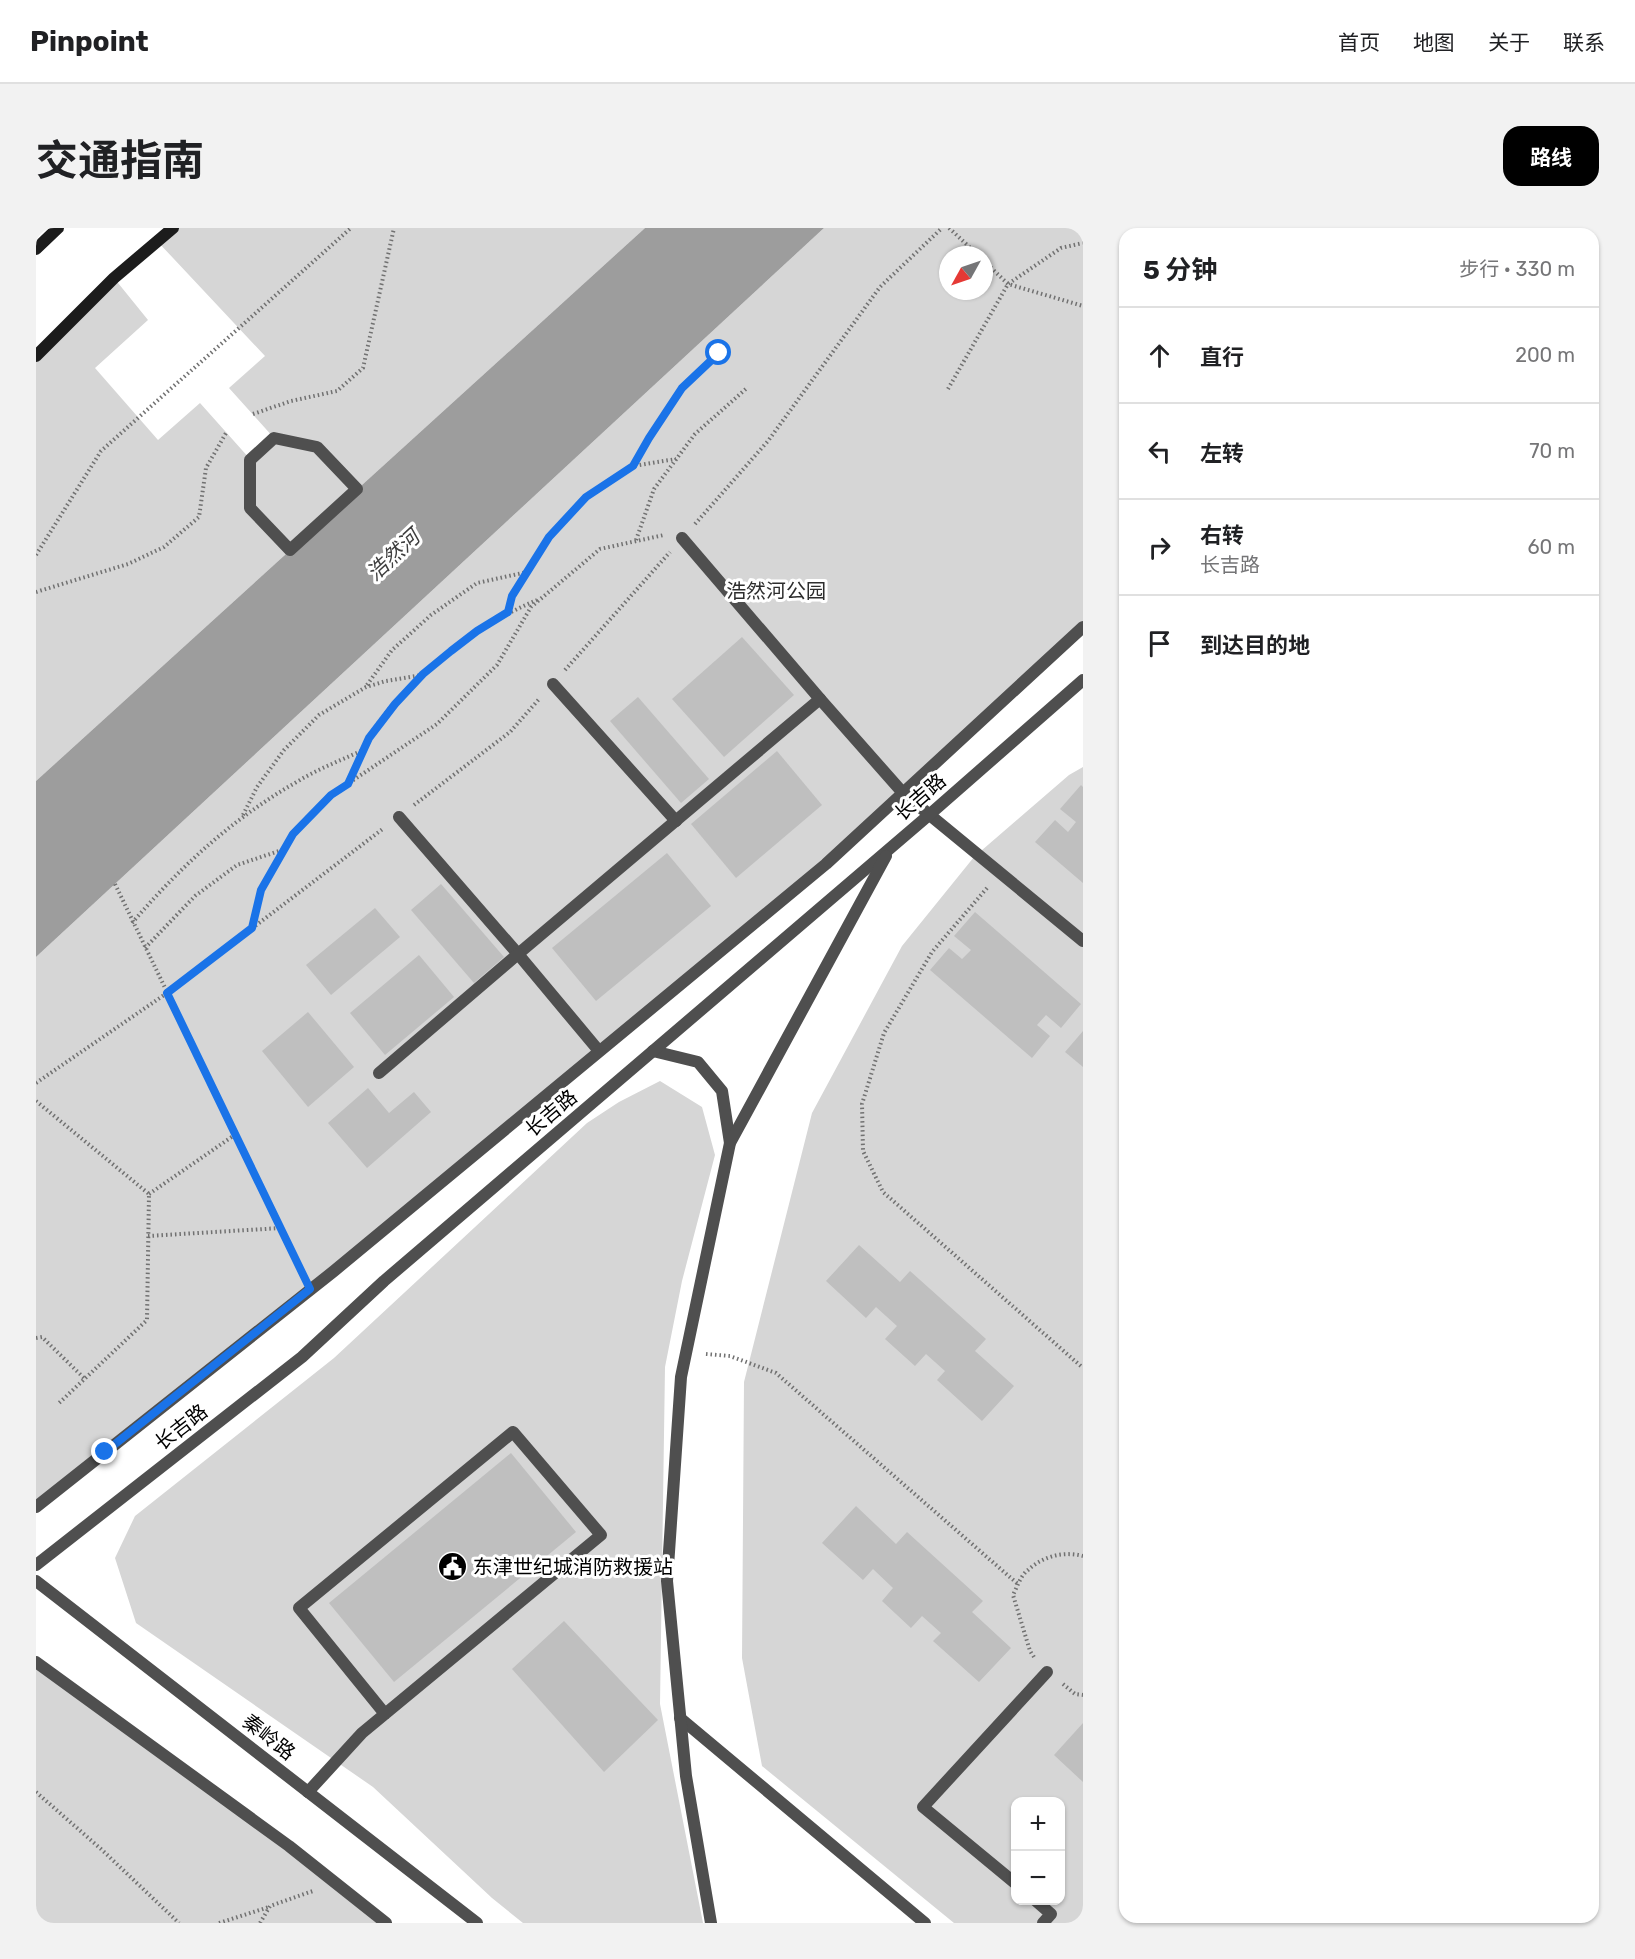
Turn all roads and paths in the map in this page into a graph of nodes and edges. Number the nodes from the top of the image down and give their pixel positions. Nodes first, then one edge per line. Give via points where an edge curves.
1 (58, 228) edge
2 (173, 228) edge
3 (351, 228) edge
4 (394, 228) edge
5 (942, 228) edge
6 (949, 228) edge
7 (1083, 243) edge
8 (968, 246) edge
9 (36, 249) edge
10 (993, 270) edge
11 (1008, 284) junction
12 (1083, 306) edge
13 (719, 353) dead end
14 (36, 356) edge
15 (748, 387) dead end
16 (948, 388) dead end
17 (253, 414) dead end
18 (226, 433) dead end
19 (676, 459) junction
20 (633, 466) junction
21 (357, 489) joint
22 (669, 533) dead end
23 (682, 538) junction
24 (636, 541) junction
25 (36, 555) edge
26 (528, 572) junction
27 (36, 592) edge
28 (541, 598) junction
29 (508, 612) junction
30 (1083, 627) edge
31 (1072, 636) junction
32 (1083, 646) edge
33 (423, 674) junction
34 (1083, 680) edge
35 (553, 684) junction
36 (366, 687) junction
37 (820, 699) junction
38 (363, 750) junction
39 (348, 784) junction
40 (903, 793) junction
41 (243, 815) junction
42 (929, 815) junction
43 (399, 817) junction
44 (676, 821) junction
45 (890, 848) junction
46 (285, 849) junction
47 (999, 873) junction
48 (115, 884) dead end
49 (132, 924) junction
50 (252, 928) junction
51 (1083, 941) edge
52 (145, 948) junction
53 (518, 954) junction
54 (167, 993) junction
55 (599, 1051) junction
56 (653, 1051) junction
57 (379, 1073) dead end
58 (36, 1083) edge
59 (36, 1101) edge
60 (236, 1134) junction
61 (730, 1143) junction
62 (149, 1194) junction
63 (281, 1228) junction
64 (148, 1236) junction
65 (310, 1289) junction
66 (36, 1338) edge
67 (686, 1352) junction
68 (1083, 1368) edge
69 (85, 1379) junction
70 (58, 1404) dead end
71 (36, 1506) edge
72 (1083, 1557) edge
73 (36, 1565) edge
74 (36, 1581) edge
75 (1018, 1585) junction
76 (36, 1662) edge
77 (1047, 1672) junction
78 (1083, 1695) edge
79 (385, 1714) junction
80 (680, 1718) junction
81 (36, 1792) edge
82 (308, 1792) junction
83 (1011, 1880) edge
84 (335, 1882) junction
85 (1041, 1905) edge
86 (270, 1906) junction
87 (179, 1923) edge
88 (219, 1923) edge
89 (260, 1923) edge
90 (386, 1923) edge
91 (477, 1923) edge
92 (711, 1923) edge
93 (925, 1923) edge
94 (1043, 1923) edge

1 - 9 main road
2 - 14 main road via 114,278
3 - 25 path via 101,451
4 - 17 path via 363,368 337,391
5 - 23 path via 880,287 768,441
6 - 8 path
7 - 11 path via 1061,248
10 - 11 path
11 - 12 path
11 - 16 path
13 - 20 path via 682,388
15 - 19 path via 694,434
18 - 27 path via 206,468 199,516 164,547 128,564
19 - 20 path
19 - 24 path via 654,489
20 - 26 path via 586,497 549,537
21 - 21 street via 316,447 274,438 250,460 250,508 290,550
22 - 24 path
23 - 35 path
23 - 37 street
24 - 28 path via 600,549
26 - 29 path via 512,596
26 - 36 path via 477,584 431,615 392,650
28 - 29 path
28 - 39 path via 531,607 497,665 437,724
29 - 33 path
30 - 31 street, 长吉路
31 - 32 street
31 - 40 street, 长吉路
33 - 36 path
33 - 38 path via 395,704
34 - 42 street, 长吉路
35 - 43 path via 510,732
35 - 44 street
36 - 41 path via 319,715 284,750 257,787
37 - 40 street
37 - 44 street
38 - 39 path
38 - 41 path via 302,779
39 - 46 path via 331,795 293,834
40 - 42 street
40 - 55 street, 长吉路 via 822,867
41 - 49 path via 164,886
42 - 45 street, 长吉路
42 - 47 street
43 - 50 path
43 - 53 street
44 - 53 street
45 - 56 street, 长吉路
45 - 61 street
46 - 50 path via 261,890
46 - 52 path via 237,865 195,896
47 - 51 street
47 - 68 path via 932,952 884,1033 862,1104 863,1151 883,1191
48 - 49 path
49 - 52 path
50 - 54 path
52 - 54 path
53 - 55 street
53 - 57 street
54 - 58 path
54 - 60 path
55 - 65 street, 长吉路
56 - 61 street via 698,1062 722,1091
56 - 73 street, 长吉路 via 384,1281 302,1357
59 - 62 path
60 - 62 path
60 - 63 path
61 - 67 street
62 - 64 path
63 - 64 path
63 - 65 path
64 - 69 path via 147,1320
65 - 71 street, 长吉路
66 - 69 path via 42,1337
67 - 75 path via 730,1356 776,1373
67 - 80 street via 667,1581
69 - 70 path
72 - 75 path via 1071,1553 1047,1557 1026,1570
74 - 82 street, 秦岭路
75 - 77 path via 1013,1595 1030,1651
76 - 84 street
77 - 78 path via 1075,1694
77 - 83 street via 923,1807
79 - 79 street via 601,1536 513,1432 299,1608
79 - 82 street via 362,1733
80 - 92 street
80 - 93 street
81 - 87 path
82 - 91 street, 秦岭路
84 - 86 path
84 - 90 street
85 - 94 street via 1051,1914
86 - 88 path
86 - 89 path

